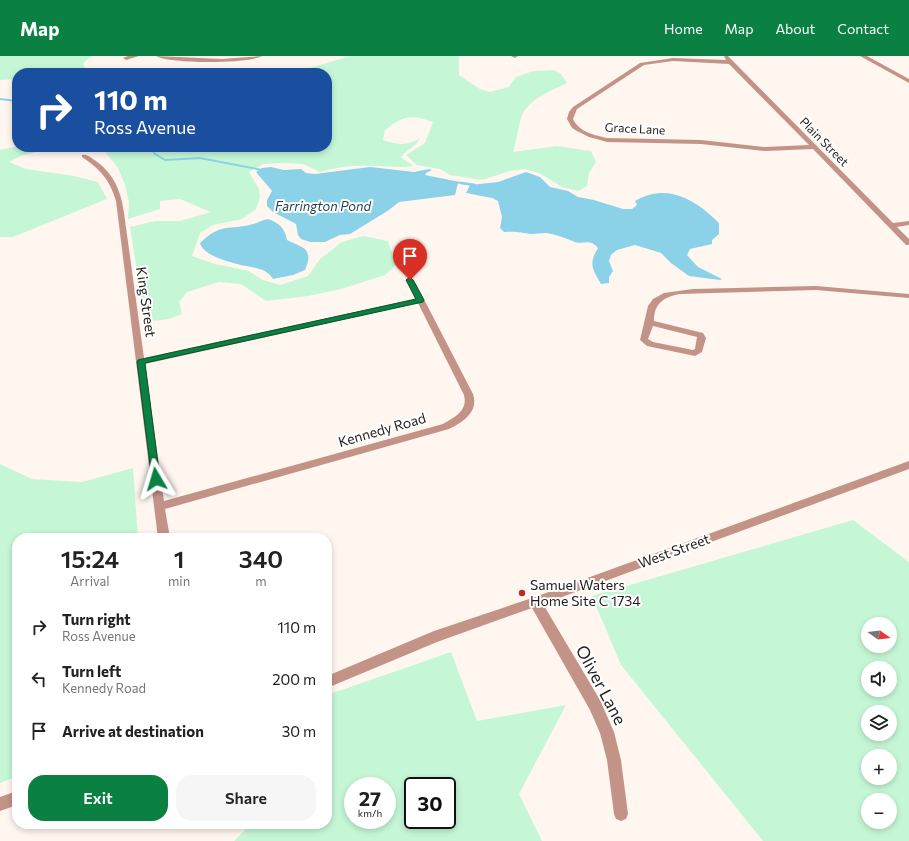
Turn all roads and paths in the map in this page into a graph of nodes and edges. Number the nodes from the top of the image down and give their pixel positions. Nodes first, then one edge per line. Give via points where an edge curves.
1 (136, 56) edge
2 (160, 56) edge
3 (260, 56) edge
4 (724, 56) edge
5 (863, 56) edge
6 (126, 58) dead end
7 (730, 62) junction
8 (909, 81) edge
9 (815, 147) junction
10 (84, 156) dead end
11 (909, 223) edge
12 (891, 225) junction
13 (909, 242) edge
14 (410, 280) dead end
15 (909, 296) edge
16 (420, 300) junction
17 (649, 322) junction
18 (141, 362) junction
19 (909, 465) edge
20 (159, 507) junction
21 (163, 533) edge
22 (535, 602) junction
23 (332, 680) edge
24 (12, 800) edge
25 (0, 804) edge
26 (621, 814) dead end

1 - 6 street
2 - 3 street via 214,61
4 - 7 street, Plain Street
5 - 8 street
7 - 9 street, Plain Street
7 - 9 street, Grace Lane via 663,59 648,62 575,108 570,119 579,130 607,140 701,142 765,149
9 - 12 street, Plain Street
10 - 18 street, King Street via 106,173 119,193
11 - 12 street
12 - 13 street, Plain Street
14 - 16 street, Kennedy Road
15 - 17 street via 816,288 676,292 663,296 656,302 650,313
16 - 18 street
16 - 20 street, Kennedy Road via 468,394 470,404 457,421 446,427
17 - 17 street via 699,334 702,338 699,350 692,353 645,342
18 - 20 street, King Street
19 - 22 street, West Street
20 - 21 street, King Street
22 - 23 street, West Street via 434,637
22 - 26 street, Oliver Lane via 596,705 607,732 614,760
24 - 25 street

